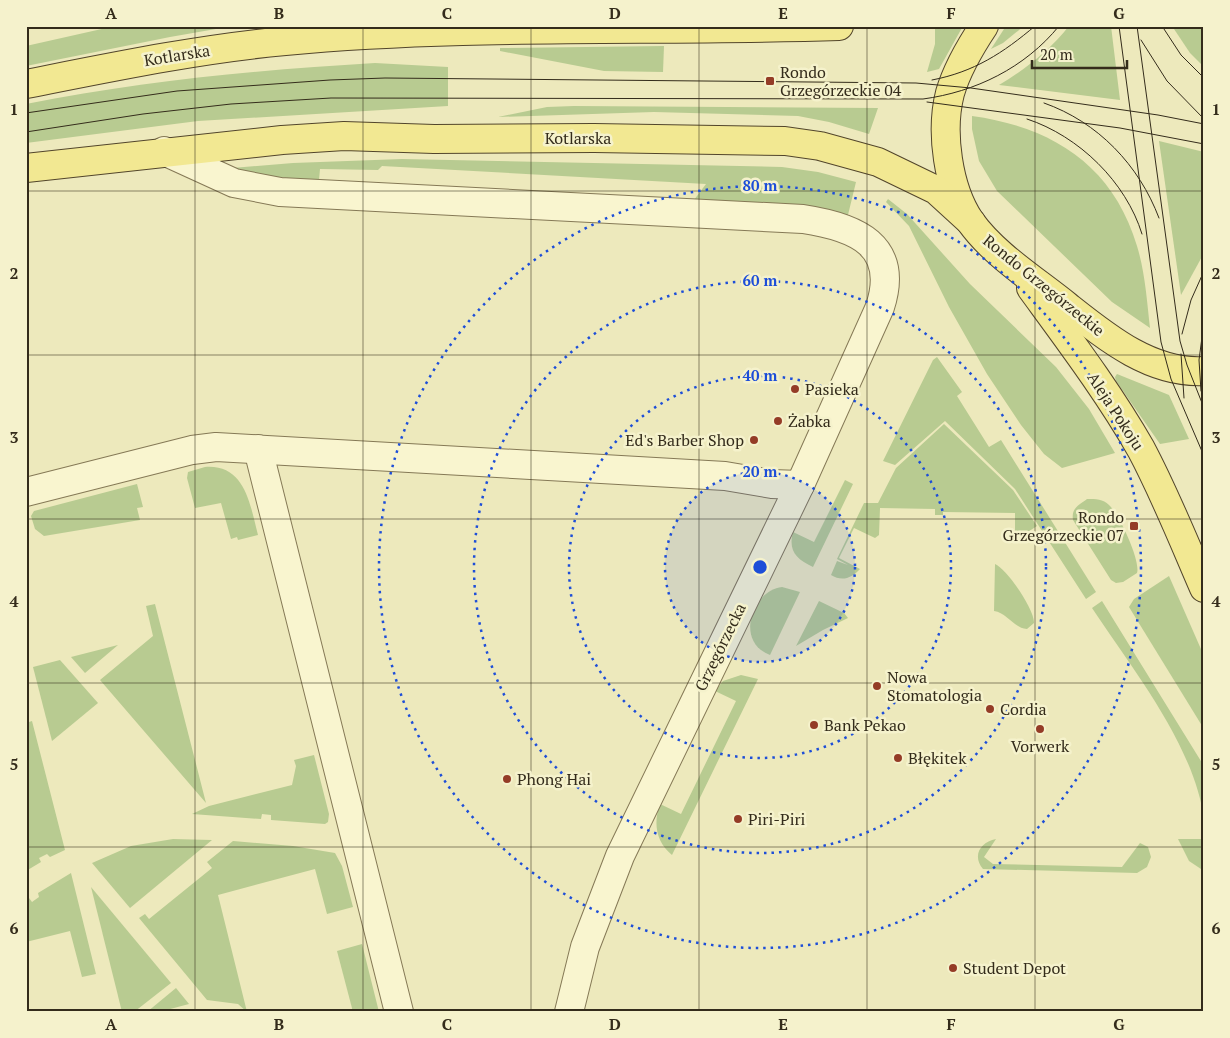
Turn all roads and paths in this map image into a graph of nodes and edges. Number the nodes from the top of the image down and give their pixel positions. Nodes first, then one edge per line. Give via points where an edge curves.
1 (839, 26) edge
2 (984, 26) edge
3 (26, 84) edge
4 (164, 152) junction
5 (26, 168) edge
6 (971, 222) junction
7 (999, 251) junction
8 (1204, 371) edge
9 (258, 449) junction
10 (800, 486) junction
11 (26, 492) edge
12 (1204, 588) edge
13 (399, 1012) edge
14 (570, 1012) edge

1 - 3 main road, Kotlarska via 486,30 319,38 180,53
2 - 6 main road, Rondo Grzegórzeckie via 957,74 948,104 950,176
4 - 5 main road, Kotlarska
4 - 6 main road, Kotlarska via 344,136 785,141 848,153 886,166 936,190
4 - 10 street, Grzegórzecka via 234,183 280,192 812,221 853,234 878,251 886,270 885,288 880,307
6 - 7 main road, Rondo Grzegórzeckie
7 - 8 main road, Rondo Grzegórzeckie via 1125,348 1167,367
7 - 12 main road, Aleja Pokoju via 1072,344 1130,430
9 - 10 street via 725,476
9 - 11 street via 204,447
9 - 13 street
10 - 14 street, Grzegórzecka via 620,856 585,947

